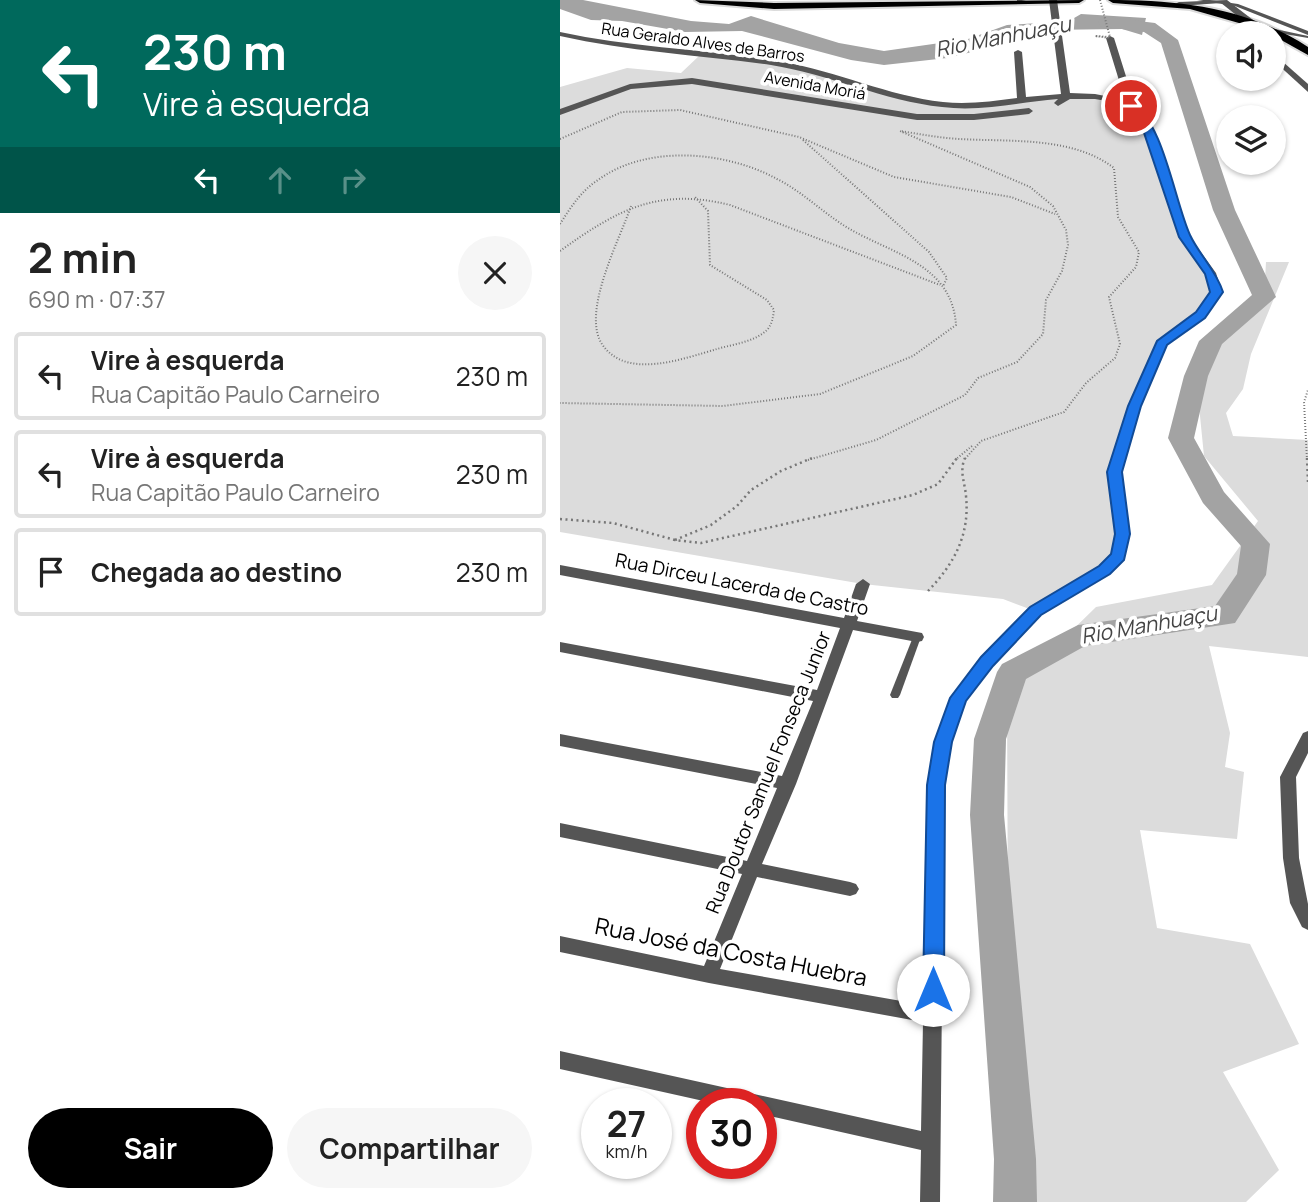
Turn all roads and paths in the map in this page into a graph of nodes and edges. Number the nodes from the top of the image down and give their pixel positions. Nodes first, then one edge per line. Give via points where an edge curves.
1 (701, 0) edge
2 (1021, 0) edge
3 (1079, 0) edge
4 (1100, 0) edge
5 (1113, 0) edge
6 (1123, 0) edge
7 (1199, 0) edge
8 (1224, 1) edge
9 (1179, 4) junction
10 (1054, 6) edge
11 (1243, 18) junction
12 (1248, 21) edge
13 (1250, 21) edge
14 (1286, 32) edge
15 (560, 34) edge
16 (1308, 35) edge
17 (1110, 38) joint
18 (1286, 38) edge
19 (1018, 52) dead end
20 (1308, 52) edge
21 (1286, 68) edge
22 (1308, 89) edge
23 (1066, 98) junction
24 (1022, 102) junction
25 (1131, 106) junction
26 (560, 112) edge
27 (799, 137) junction
28 (560, 139) edge
29 (694, 196) junction
30 (631, 206) junction
31 (1057, 215) junction
32 (560, 224) edge
33 (560, 251) edge
34 (943, 286) junction
35 (1308, 390) edge
36 (560, 403) edge
37 (975, 445) junction
38 (1308, 482) edge
39 (560, 519) edge
40 (675, 540) junction
41 (560, 570) edge
42 (863, 584) dead end
43 (928, 591) dead end
44 (850, 623) junction
45 (917, 637) joint
46 (560, 647) edge
47 (895, 695) dead end
48 (822, 697) junction
49 (1308, 737) edge
50 (560, 740) edge
51 (788, 784) junction
52 (560, 830) edge
53 (754, 869) junction
54 (850, 889) dead end
55 (1308, 922) edge
56 (560, 944) edge
57 (709, 975) junction
58 (933, 1014) junction
59 (560, 1060) edge
60 (686, 1088) edge
61 (777, 1109) edge
62 (931, 1143) junction
63 (930, 1202) edge

1 - 2 highway via 774,6
2 - 10 highway
3 - 10 highway
4 - 17 path, bridge via 1110,37 1095,36
5 - 6 highway
6 - 9 highway
7 - 8 lane
8 - 9 street
8 - 11 street
8 - 16 lane
9 - 11 highway
10 - 23 street
11 - 12 street
11 - 13 highway
14 - 16 lane
15 - 24 street, Rua Geraldo Alves de Barros via 635,48 805,68 922,103
17 - 25 street
18 - 20 highway
19 - 24 street
21 - 22 street
23 - 24 street, Rua Geraldo Alves de Barros
23 - 25 street, Rua Geraldo Alves de Barros via 1110,99
23 - 26 street, Avenida Moriá via 1040,109 935,118 714,82 682,81 629,87
25 - 58 street via 1147,126 1185,237 1211,274 1217,292 1200,315 1162,343 1134,406 1115,472 1122,534 1118,556 1104,570 1035,611 959,698 943,742 936,785
27 - 28 path via 663,108 622,113
27 - 31 path via 894,177 1011,197
27 - 34 path via 929,252 947,278
29 - 30 path
29 - 30 path via 708,211 710,265 767,300 773,317 771,325 752,339 667,362 631,362 612,354 596,329 601,289
29 - 34 path via 730,205
30 - 33 path
31 - 37 path via 1030,187 900,131 1060,147 1102,158 1117,174 1118,220 1138,247 1134,272 1110,297 1120,348 1115,359 1084,384 1077,398 1058,415
31 - 40 path via 1068,238 1065,262 1046,300 1043,334 1017,362 987,372 965,395 897,431 774,475 711,525
32 - 34 path via 583,193 629,164 672,156 719,159 787,185 850,230 921,266
34 - 36 path via 957,313 956,325 949,333 911,357 822,393 704,404
35 - 38 path via 1304,402
37 - 40 path via 961,452 939,484 913,495 712,541
37 - 43 path via 961,472 967,498 959,555
39 - 40 path via 613,523
41 - 44 street, Rua Dirceu Lacerda de Castro
42 - 44 street, Rua Doutor Samuel Fonseca Junior
44 - 45 street, Rua Dirceu Lacerda de Castro
44 - 48 street, Rua Doutor Samuel Fonseca Junior
45 - 47 lane
46 - 48 street
48 - 51 street, Rua Doutor Samuel Fonseca Junior
49 - 55 street via 1288,777 1291,858 1298,903
50 - 51 street
51 - 53 street, Rua Doutor Samuel Fonseca Junior
52 - 53 street
53 - 54 street
53 - 57 street, Rua Doutor Samuel Fonseca Junior
56 - 57 street, Rua José da Costa Huebra
57 - 58 street, Rua José da Costa Huebra
58 - 62 street
59 - 60 street
61 - 62 street
62 - 63 street

